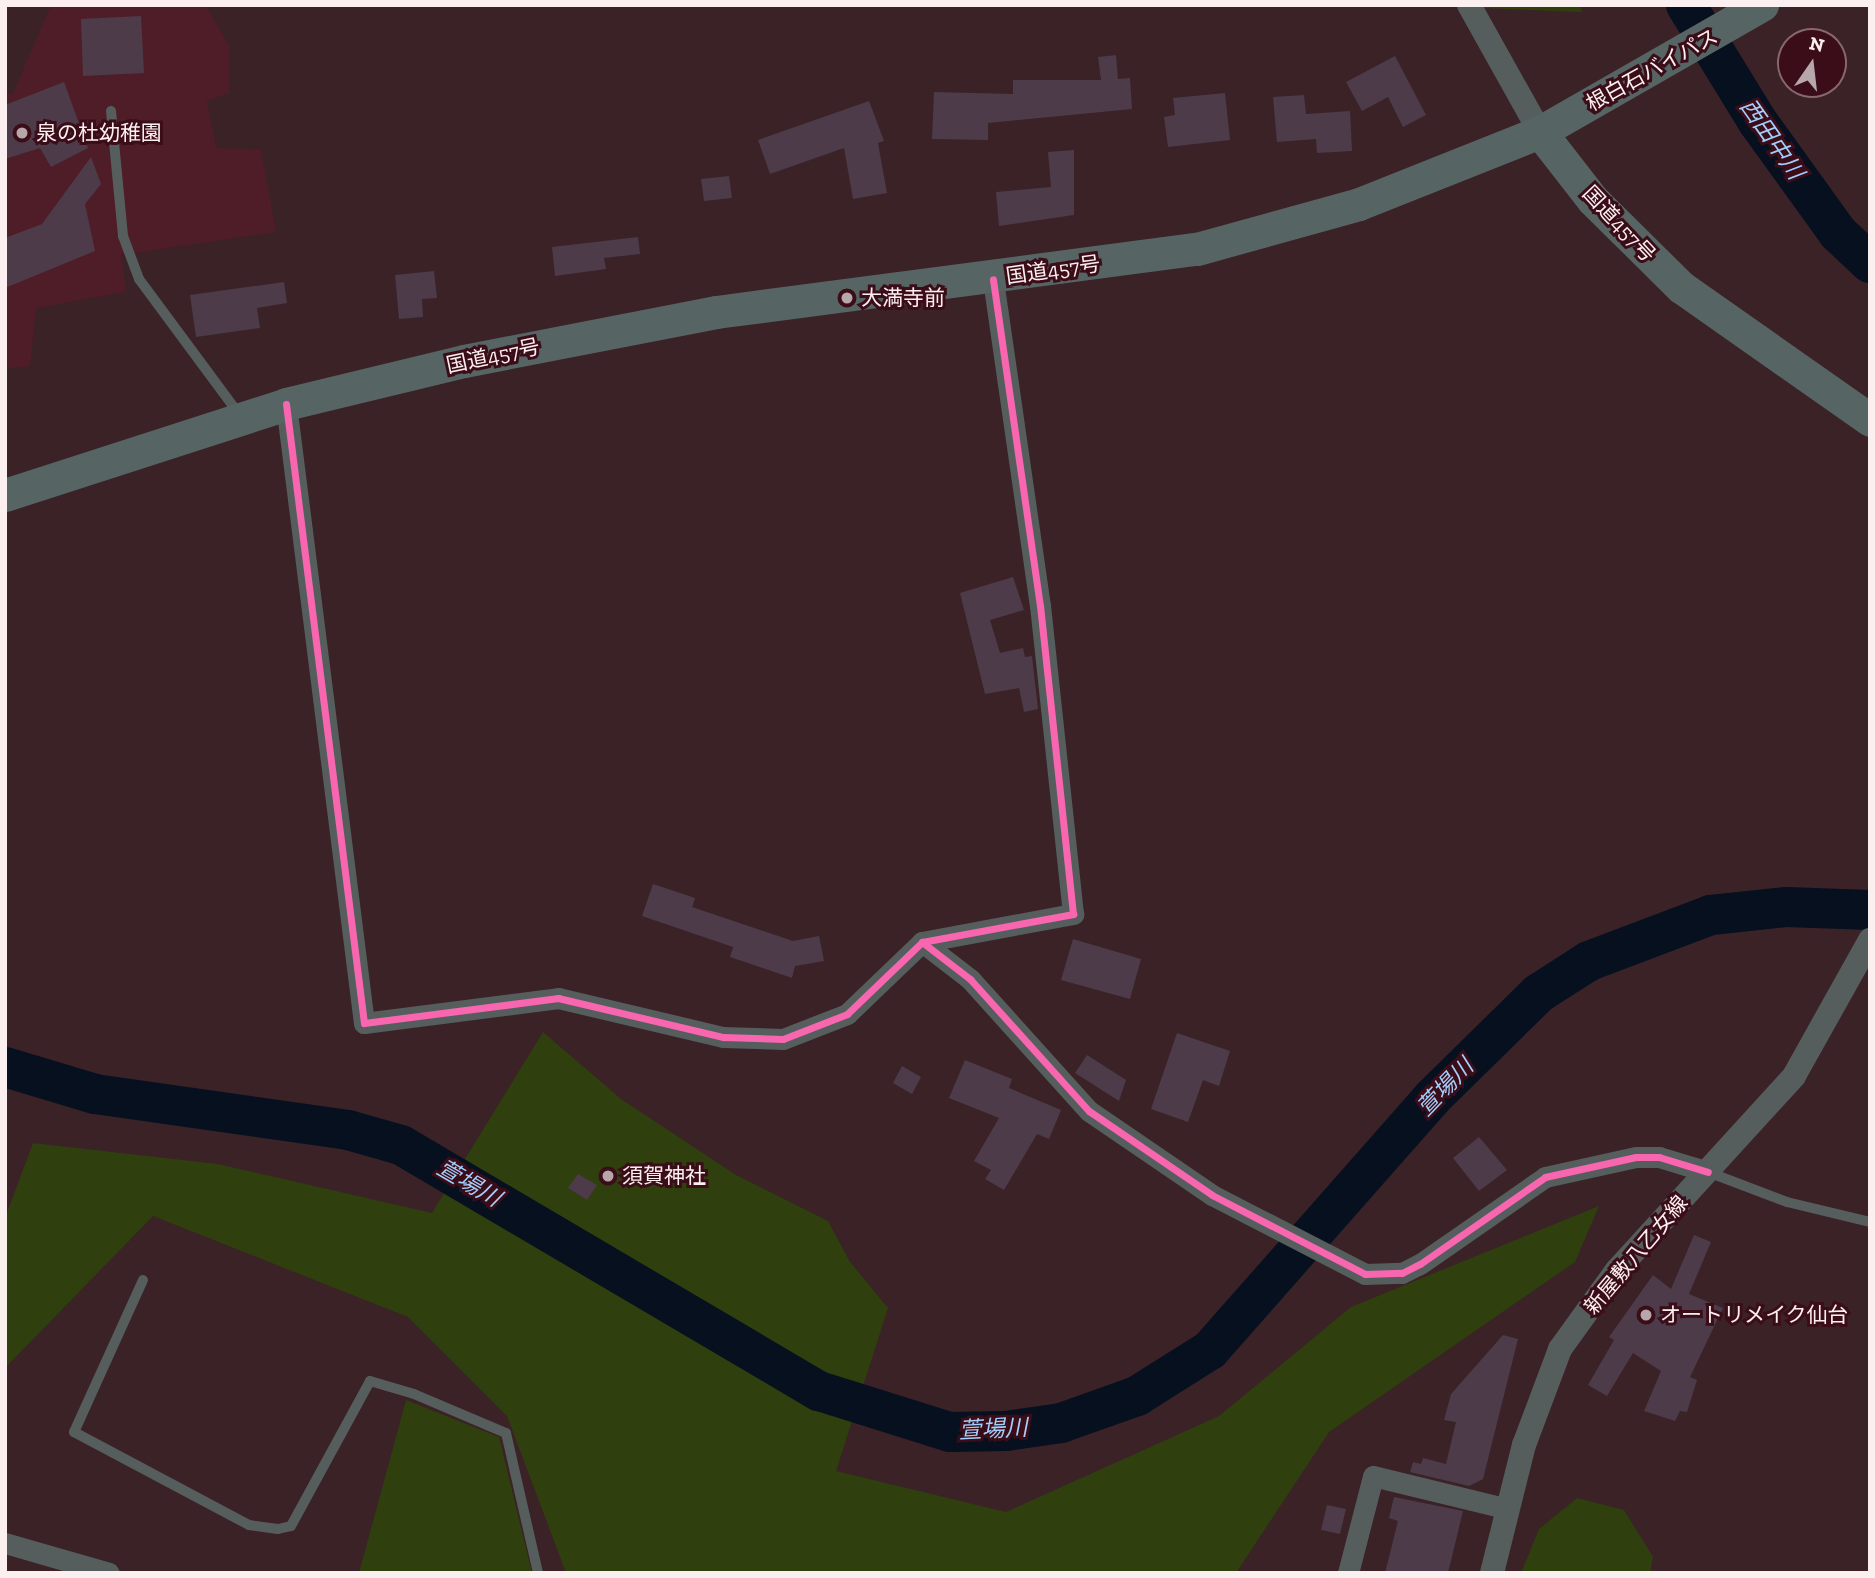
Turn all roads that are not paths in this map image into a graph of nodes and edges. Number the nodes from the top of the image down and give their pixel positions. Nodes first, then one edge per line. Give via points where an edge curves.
1 (1469, 5) edge
2 (1757, 8) edge
3 (111, 111) dead end
4 (1540, 132) junction
5 (993, 279) junction
6 (286, 404) junction
7 (242, 419) junction
8 (1870, 419) edge
9 (5, 495) edge
10 (1870, 940) edge
11 (922, 942) junction
12 (1707, 1172) junction
13 (1870, 1222) edge
14 (143, 1280) dead end
15 (1508, 1509) junction
16 (5, 1543) edge
17 (109, 1573) edge
18 (538, 1573) edge
19 (1348, 1573) edge
20 (1492, 1573) edge

1 - 4 street
2 - 4 highway, 根白石バイパス via 1669,64
3 - 7 lane via 123,236 139,279
4 - 5 highway, 国道457号 via 1359,204 1197,249
4 - 8 highway, 国道457号 via 1593,200 1681,287
5 - 6 highway, 国道457号 via 716,313 464,361
5 - 11 street via 1040,606 1073,915
6 - 7 highway, 国道457号
6 - 11 street via 364,1023 558,998 723,1037 783,1039 847,1014
7 - 9 highway, 国道457号
10 - 12 street, 新屋敷八乙女線 via 1794,1076
11 - 12 street via 970,979 1089,1111 1235,1207 1365,1274 1402,1273 1420,1264 1545,1177 1636,1157 1660,1157
12 - 13 lane via 1787,1202
12 - 15 street, 新屋敷八乙女線 via 1617,1270 1560,1349 1543,1384
14 - 18 lane via 75,1432 249,1525 278,1529 291,1526 370,1381 414,1394 506,1433
15 - 19 street via 1373,1476
15 - 20 street, 新屋敷八乙女線
16 - 17 street

